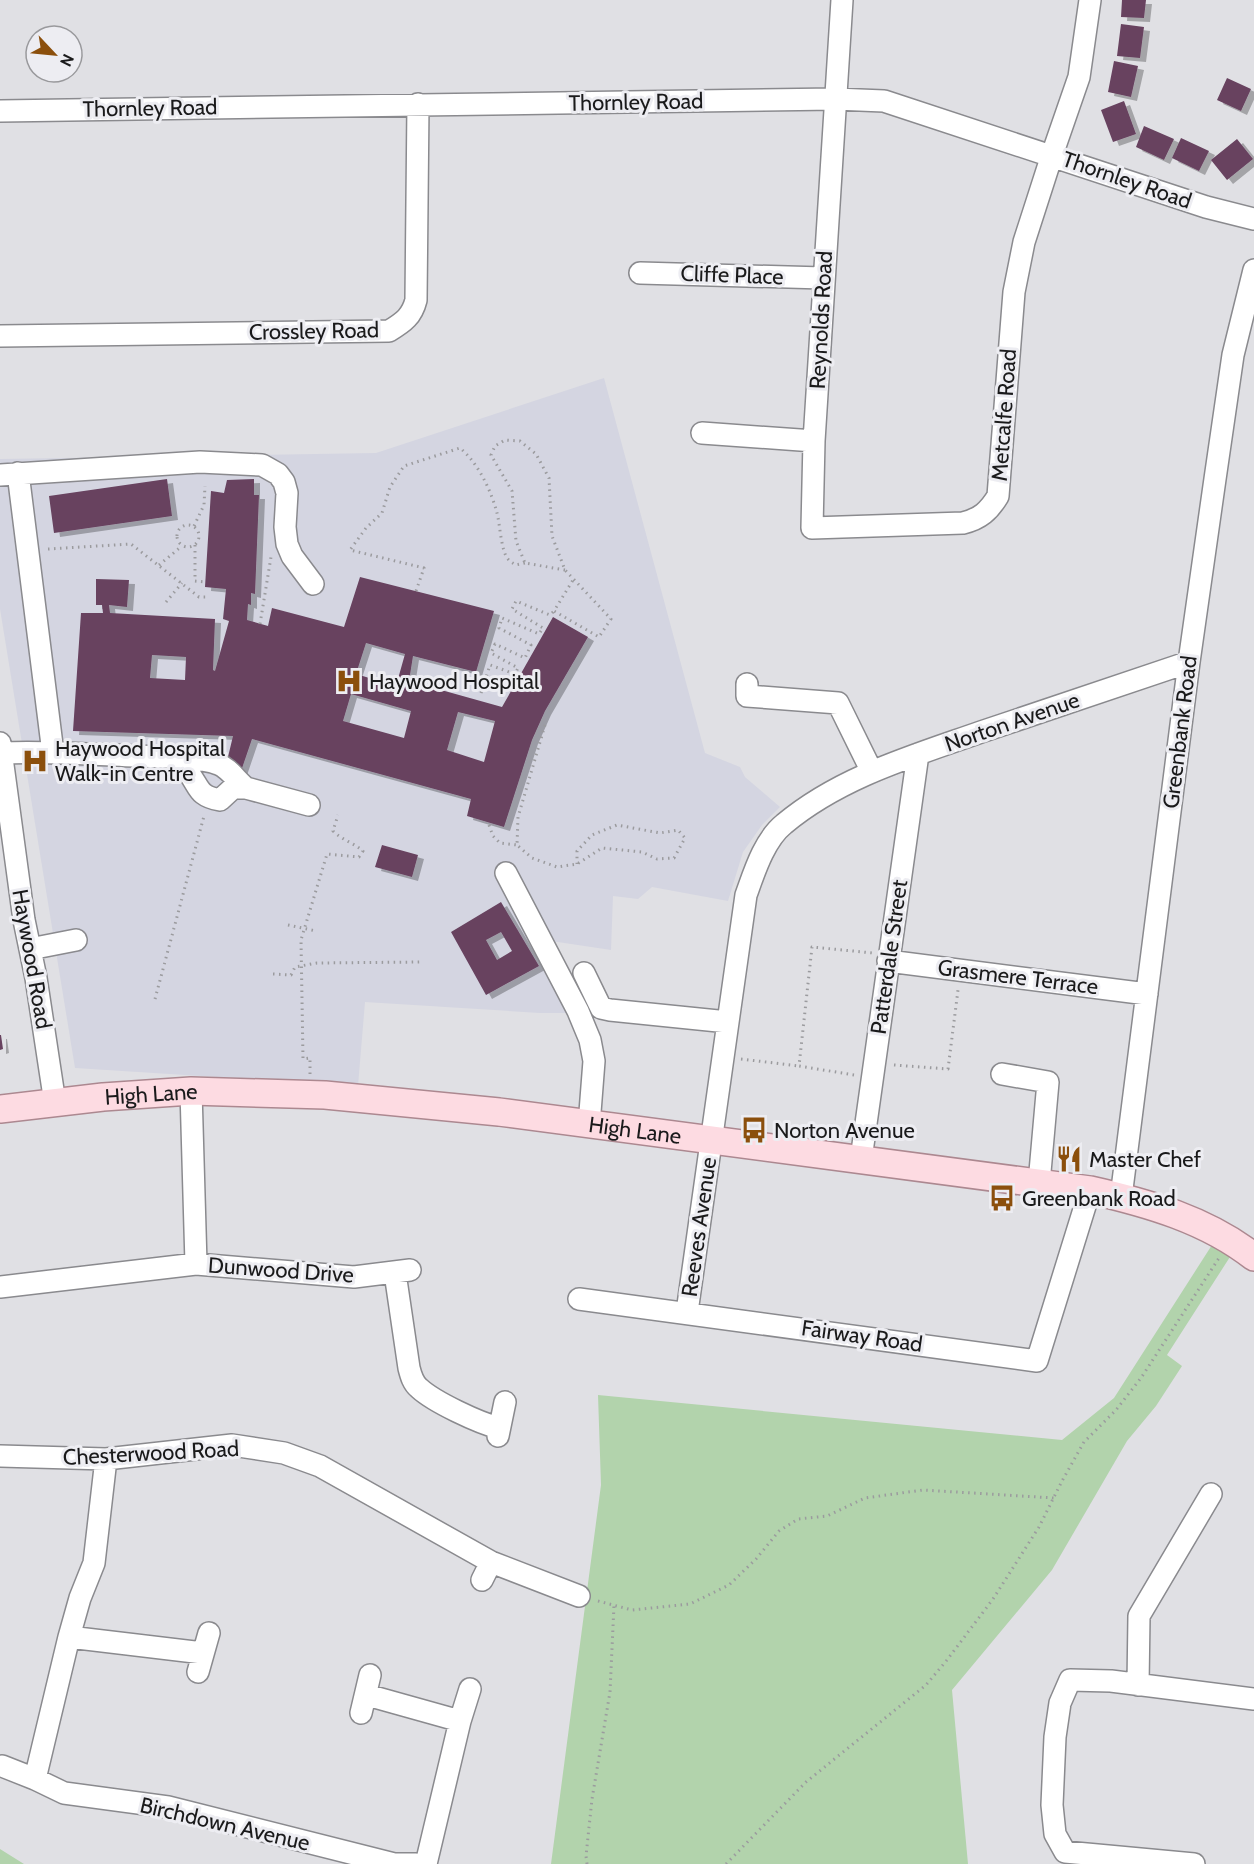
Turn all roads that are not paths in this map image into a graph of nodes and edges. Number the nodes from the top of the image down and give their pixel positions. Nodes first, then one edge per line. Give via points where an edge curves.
1 (842, 0) edge
2 (1090, 0) edge
3 (835, 99) junction
4 (418, 104) junction
5 (0, 111) edge
6 (1052, 155) junction
7 (1254, 219) edge
8 (1254, 270) edge
9 (640, 273) dead end
10 (823, 278) junction
11 (0, 336) edge
12 (702, 433) dead end
13 (814, 441) junction
14 (9, 474) edge
15 (825, 528) joint
16 (313, 584) dead end
17 (1189, 662) junction
18 (747, 684) dead end
19 (0, 750) edge
20 (53, 753) junction
21 (918, 754) junction
22 (174, 757) junction
23 (872, 772) junction
24 (246, 788) junction
25 (309, 805) dead end
26 (506, 873) dead end
27 (76, 940) dead end
28 (30, 949) junction
29 (889, 958) junction
30 (584, 973) dead end
31 (1147, 994) junction
32 (728, 1022) junction
33 (1002, 1074) dead end
34 (191, 1091) junction
35 (55, 1103) junction
36 (0, 1109) edge
37 (589, 1125) junction
38 (712, 1141) junction
39 (861, 1159) junction
40 (1038, 1183) junction
41 (1090, 1190) junction
42 (1121, 1197) junction
43 (1254, 1257) edge
44 (196, 1264) junction
45 (0, 1287) edge
46 (579, 1299) dead end
47 (687, 1312) junction
48 (506, 1402) dead end
49 (0, 1455) edge
50 (106, 1459) junction
51 (1210, 1494) dead end
52 (579, 1596) road end
53 (69, 1637) junction
54 (203, 1653) dead end
55 (1138, 1685) junction
56 (470, 1689) dead end
57 (366, 1695) dead end
58 (1254, 1699) edge
59 (460, 1721) junction
60 (2, 1766) dead end
61 (35, 1779) junction
62 (416, 1864) edge
63 (426, 1864) edge
64 (1194, 1864) edge

1 - 3 street, Reynolds Road
2 - 6 street, Metcalfe Road via 1079,77
3 - 4 street, Thornley Road
3 - 6 street, Thornley Road via 884,101
3 - 10 street, Reynolds Road
4 - 5 street, Thornley Road
4 - 11 street, Crossley Road via 416,300 413,312 389,331
6 - 7 street, Thornley Road via 1206,207
6 - 15 street, Metcalfe Road via 1024,242 1014,292 1000,482 993,505 984,515 963,523
8 - 17 street, Greenbank Road via 1233,355
9 - 10 street, Cliffe Place
10 - 13 street, Reynolds Road
12 - 13 street
13 - 15 street, Reynolds Road via 812,528
14 - 16 street via 200,462 262,465 284,482 287,544
14 - 20 street via 28,551
17 - 21 street, Norton Avenue
17 - 31 street, Greenbank Road
18 - 23 street via 747,696 838,703
19 - 20 street
19 - 28 street, Haywood Road
20 - 22 street
21 - 23 street, Norton Avenue
21 - 29 street, Patterdale Street
22 - 24 street via 219,764
22 - 24 street via 203,795 220,800 233,788
23 - 32 street, Norton Avenue via 832,790 782,825 760,856 746,896
24 - 25 street
26 - 37 street via 590,1040 594,1061
27 - 28 street
28 - 35 street, Haywood Road
29 - 31 street, Grasmere Terrace
29 - 39 street, Patterdale Street
30 - 32 street via 601,1008
31 - 42 street, Greenbank Road
32 - 38 street, Norton Avenue
33 - 40 street via 1048,1082
34 - 35 main road, High Lane
34 - 37 main road, High Lane via 309,1095
34 - 44 street, Dunwood Drive
35 - 36 main road, High Lane
37 - 38 main road, High Lane
38 - 39 main road, High Lane
38 - 47 street, Reeves Avenue
39 - 40 main road, High Lane
40 - 41 main road, High Lane
41 - 42 main road, High Lane
41 - 47 street, Fairway Road via 1037,1361
42 - 43 main road, High Lane via 1187,1218
44 - 45 street
44 - 48 street, Dunwood Drive via 354,1277 402,1272 412,1379 427,1394 499,1432
46 - 47 street, Fairway Road
49 - 50 street, Chesterwood Road
50 - 52 street, Chesterwood Road via 232,1445 284,1453 320,1466 487,1571
50 - 53 street via 94,1563
51 - 55 street via 1139,1616
53 - 54 street
53 - 61 street
55 - 58 street
55 - 64 street via 1070,1680 1060,1703 1054,1737 1055,1834 1065,1852
56 - 59 street
57 - 59 street
59 - 63 street
60 - 61 street, Birchdown Avenue
61 - 62 street, Birchdown Avenue via 64,1793 168,1807 394,1864

